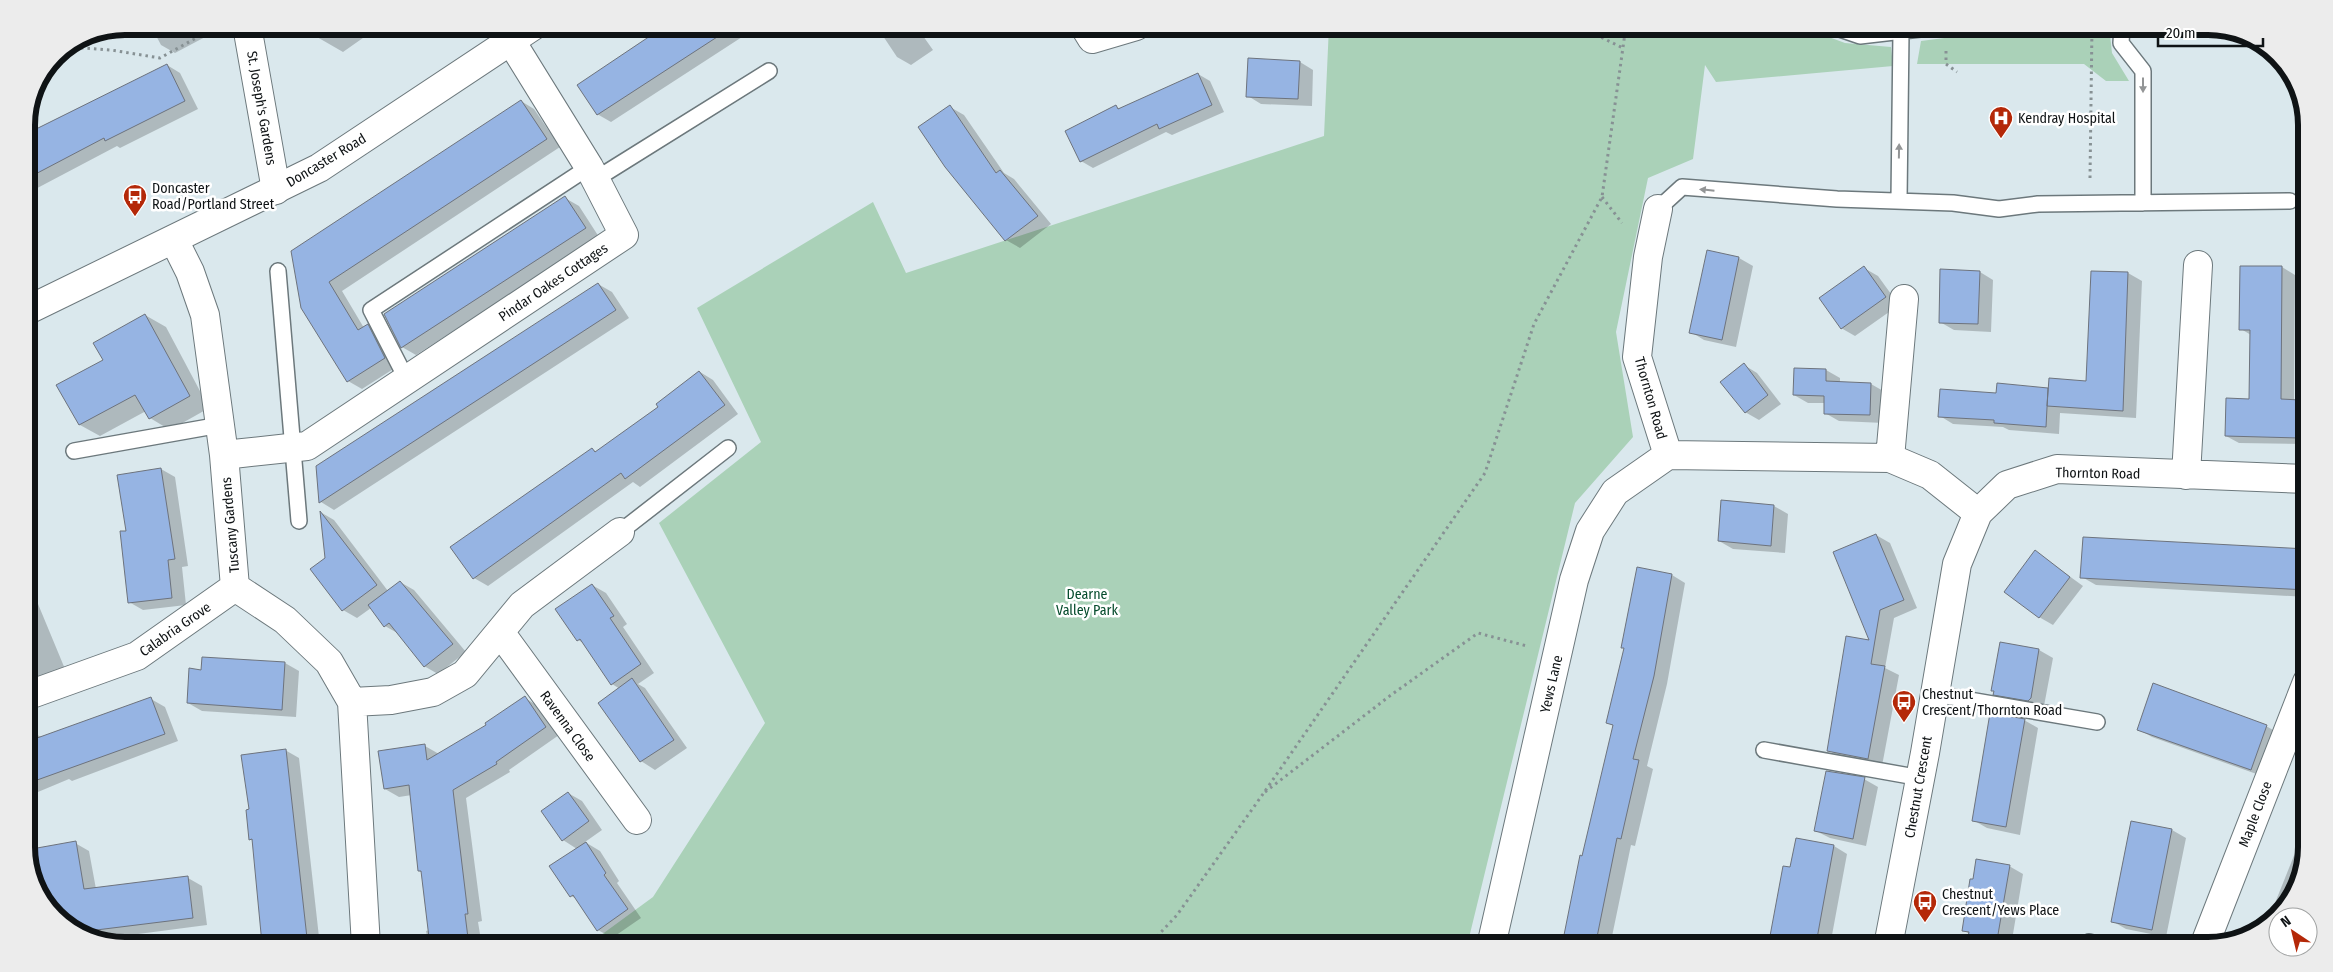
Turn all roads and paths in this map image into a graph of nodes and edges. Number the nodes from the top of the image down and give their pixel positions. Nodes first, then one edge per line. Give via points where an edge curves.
1 (201, 35) edge
2 (249, 35) edge
3 (520, 35) edge
4 (1090, 35) edge
5 (1106, 35) edge
6 (1596, 35) edge
7 (1625, 35) edge
8 (1857, 35) edge
9 (1870, 35) edge
10 (1901, 35) edge
11 (2092, 35) edge
12 (2121, 35) edge
13 (511, 41) junction
14 (80, 47) edge
15 (1623, 48) junction
16 (769, 71) dead end
17 (592, 173) junction
18 (276, 190) junction
19 (1898, 200) junction
20 (2290, 201) dead end
21 (2143, 203) junction
22 (2090, 204) junction
23 (1658, 209) joint
24 (174, 240) junction
25 (2198, 265) dead end
26 (278, 271) dead end
27 (1904, 298) dead end
28 (35, 308) edge
29 (407, 380) junction
30 (220, 425) junction
31 (292, 448) junction
32 (728, 448) dead end
33 (74, 451) dead end
34 (224, 455) junction
35 (1668, 455) junction
36 (1890, 458) junction
37 (2186, 476) junction
38 (2298, 479) edge
39 (1978, 513) junction
40 (299, 521) dead end
41 (620, 532) joint
42 (235, 587) junction
43 (500, 632) junction
44 (1530, 647) dead end
45 (35, 693) edge
46 (1935, 694) junction
47 (352, 702) junction
48 (2298, 705) edge
49 (2097, 722) dead end
50 (1764, 750) dead end
51 (1921, 778) junction
52 (1263, 794) junction
53 (636, 820) dead end
54 (365, 937) edge
55 (1156, 937) edge
56 (1493, 937) edge
57 (1890, 937) edge
58 (2208, 937) edge

1 - 14 path via 160,58
2 - 18 main road, St. Joseph's Gardens
3 - 13 main road, Doncaster Road
4 - 5 main road via 1092,39
6 - 15 path
7 - 15 path
8 - 9 lane
19 -> 10 lane
11 - 22 path
12 -> 21 lane via 2121,43 2143,71
13 - 17 main road, Pindar Oakes Cottages
13 - 18 main road, Doncaster Road via 319,168
15 - 52 path via 1602,197 1534,324 1485,473
16 - 17 lane
17 - 29 main road, Pindar Oakes Cottages via 624,234
17 - 29 lane via 371,310
18 - 24 main road, Doncaster Road
19 - 22 lane via 1998,209 2038,204
19 -> 23 lane via 1837,199 1682,187
20 - 21 lane
21 - 22 lane
23 - 35 main road, Thornton Road via 1648,257 1637,356
24 - 28 main road, Doncaster Road
24 - 30 main road, Tuscany Gardens via 205,314
25 - 37 main road
26 - 31 lane
27 - 36 main road
29 - 31 main road, Pindar Oakes Cottages via 307,446
30 - 33 lane
30 - 34 main road, Tuscany Gardens
31 - 34 main road, Pindar Oakes Cottages
31 - 40 lane
32 - 41 lane
34 - 42 main road, Tuscany Gardens
35 - 36 main road, Thornton Road
35 - 56 main road, Yews Lane via 1615,492 1590,530 1574,580
36 - 39 main road, Thornton Road via 1930,475
37 - 38 main road, Thornton Road
37 - 39 main road, Thornton Road via 2057,469 2008,486
39 - 46 main road, Chestnut Crescent via 1957,564
41 - 43 main road via 522,605
42 - 45 main road, Calabria Grove via 137,656
42 - 47 main road, Tuscany Gardens via 285,620 329,662
43 - 47 main road via 465,674 433,692 391,700
43 - 53 main road, Ravenna Close
44 - 52 path via 1478,633 1391,695
46 - 49 lane
46 - 51 main road, Chestnut Crescent
47 - 54 main road, Tuscany Gardens
48 - 58 main road, Maple Close
50 - 51 lane
51 - 57 main road, Chestnut Crescent
52 - 55 path via 1177,915

